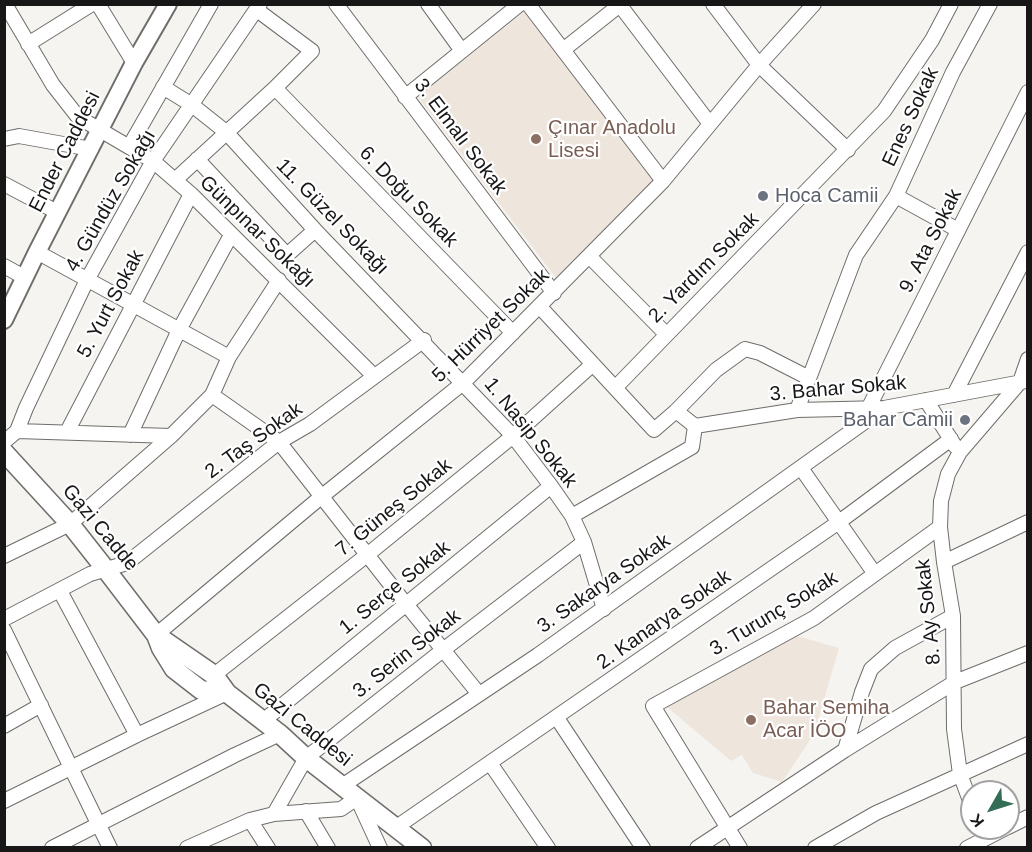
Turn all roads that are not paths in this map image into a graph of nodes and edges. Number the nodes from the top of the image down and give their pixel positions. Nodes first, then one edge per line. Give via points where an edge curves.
1 (5, 4) edge
2 (92, 4) edge
3 (98, 4) edge
4 (168, 4) edge
5 (211, 4) edge
6 (336, 4) edge
7 (428, 4) edge
8 (520, 4) edge
9 (528, 4) edge
10 (713, 4) edge
11 (951, 4) edge
12 (990, 4) edge
13 (620, 5) edge
14 (812, 5) edge
15 (259, 7) edge
16 (9, 23) edge
17 (28, 44) junction
18 (563, 50) junction
19 (462, 51) junction
20 (134, 63) junction
21 (759, 65) junction
22 (163, 87) junction
23 (275, 88) junction
24 (1028, 92) edge
25 (405, 97) junction
26 (192, 105) junction
27 (710, 124) junction
28 (100, 131) junction
29 (226, 132) junction
30 (4, 139) edge
31 (129, 147) junction
32 (91, 149) junction
33 (848, 150) junction
34 (197, 159) junction
35 (153, 161) junction
36 (175, 180) junction
37 (663, 181) junction
38 (4, 184) edge
39 (191, 194) junction
40 (896, 196) junction
41 (57, 213) junction
42 (315, 230) junction
43 (958, 230) junction
44 (231, 235) junction
45 (37, 252) junction
46 (1028, 252) edge
47 (590, 256) junction
48 (4, 266) edge
49 (24, 277) junction
50 (87, 280) junction
51 (279, 280) junction
52 (554, 293) junction
53 (132, 305) junction
54 (540, 307) junction
55 (4, 320) edge
56 (179, 330) junction
57 (513, 333) junction
58 (666, 334) junction
59 (424, 340) junction
60 (229, 357) junction
61 (1028, 359) edge
62 (593, 364) junction
63 (374, 376) junction
64 (809, 378) junction
65 (463, 383) junction
66 (1025, 385) edge
67 (615, 388) junction
68 (212, 395) junction
69 (954, 395) junction
70 (926, 400) junction
71 (869, 407) junction
72 (884, 408) junction
73 (797, 410) junction
74 (676, 411) junction
75 (695, 426) junction
76 (17, 431) junction
77 (67, 432) junction
78 (130, 435) junction
79 (171, 436) junction
80 (513, 436) junction
81 (951, 439) junction
82 (4, 442) edge
83 (279, 442) junction
84 (4, 452) edge
85 (960, 452) junction
86 (801, 468) junction
87 (551, 486) junction
88 (321, 496) junction
89 (572, 516) junction
90 (839, 522) junction
91 (1028, 522) edge
92 (70, 524) junction
93 (940, 527) junction
94 (584, 542) junction
95 (367, 555) junction
96 (4, 556) edge
97 (944, 562) junction
98 (107, 571) junction
99 (875, 574) junction
100 (60, 591) junction
101 (405, 604) junction
102 (604, 609) junction
103 (953, 616) junction
104 (4, 619) edge
105 (4, 630) edge
106 (156, 636) junction
107 (9, 649) edge
108 (443, 650) junction
109 (1028, 653) edge
110 (214, 675) junction
111 (955, 682) junction
112 (226, 693) junction
113 (479, 694) junction
114 (41, 705) junction
115 (556, 717) junction
116 (263, 721) junction
117 (4, 726) edge
118 (280, 734) junction
119 (137, 735) junction
120 (1028, 744) edge
121 (845, 750) junction
122 (306, 758) junction
123 (490, 763) junction
124 (71, 767) junction
125 (960, 774) junction
126 (962, 780) edge
127 (342, 786) junction
128 (357, 798) junction
129 (4, 801) edge
130 (306, 811) junction
131 (274, 814) junction
132 (250, 820) junction
133 (98, 823) junction
134 (395, 828) junction
135 (728, 828) junction
136 (981, 840) edge
137 (207, 843) edge
138 (52, 848) edge
139 (110, 848) edge
140 (187, 848) edge
141 (268, 848) edge
142 (328, 848) edge
143 (380, 848) edge
144 (422, 848) edge
145 (548, 848) edge
146 (643, 848) edge
147 (697, 848) edge
148 (740, 848) edge
149 (815, 848) edge
150 (967, 848) edge

1 - 16 street, Günpınar Sokağı
2 - 17 street
3 - 20 street
4 - 20 street, Ender Caddesi
5 - 22 street
6 - 25 street, 3. Elmalı Sokak
7 - 19 street
8 - 19 street
9 - 18 street
10 - 21 street
11 - 33 street, 2. Yardım Sokak via 932,40 884,111
12 - 40 street, Enes Sokak via 953,72
13 - 18 street
13 - 27 street
14 - 21 street, 5. Hürriyet Sokak
15 - 23 street via 312,51
15 - 26 street, 4. Gündüz Sokağı
16 - 17 street, Günpınar Sokağı
17 - 28 street, Günpınar Sokağı via 78,117
18 - 37 street
19 - 25 street
20 - 28 street, Ender Caddesi
21 - 27 street, 5. Hürriyet Sokak
21 - 33 street
22 - 26 street, 11. Güzel Sokağı
22 - 31 street
23 - 29 street
23 - 57 street, 6. Doğu Sokak
24 - 43 street, 9. Ata Sokak
25 - 52 street, 3. Elmalı Sokak
26 - 29 street, 11. Güzel Sokağı
26 - 35 street, 4. Gündüz Sokağı
27 - 37 street, 5. Hürriyet Sokak
28 - 31 street, Günpınar Sokağı
28 - 32 street, Ender Caddesi
29 - 34 street
29 - 42 street, 11. Güzel Sokağı
30 - 32 street via 19,136
31 - 35 street, Günpınar Sokağı
32 - 41 street, Ender Caddesi
33 - 58 street, 2. Yardım Sokak
34 - 36 street
34 - 42 street via 287,255
35 - 36 street, Günpınar Sokağı
35 - 50 street, 4. Gündüz Sokağı
36 - 39 street, Günpınar Sokağı
37 - 47 street, 5. Hürriyet Sokak
38 - 41 street
39 - 44 street, Günpınar Sokağı
39 - 53 street, 5. Yurt Sokak
40 - 43 street
40 - 64 street, Enes Sokak via 856,255
41 - 45 street, Ender Caddesi
42 - 59 street, 11. Güzel Sokağı
43 - 71 street, 9. Ata Sokak
44 - 51 street, Günpınar Sokağı
44 - 56 street
45 - 49 street, Ender Caddesi
45 - 50 street
46 - 69 street
47 - 52 street, 5. Hürriyet Sokak
47 - 58 street
48 - 49 street
49 - 55 street, Ender Caddesi
50 - 53 street
50 - 76 street, 4. Gündüz Sokağı
51 - 60 street
51 - 63 street, Günpınar Sokağı
52 - 54 street, 5. Hürriyet Sokak
53 - 56 street
53 - 77 street, 5. Yurt Sokak
54 - 57 street, 5. Hürriyet Sokak
54 - 62 street
56 - 60 street
56 - 78 street
57 - 65 street, 5. Hürriyet Sokak
58 - 67 street, 2. Yardım Sokak
59 - 63 street, 2. Taş Sokak
59 - 65 street, 11. Güzel Sokağı
60 - 68 street
61 - 66 street
62 - 67 street
62 - 80 street, 7. Güneş Sokak
63 - 83 street, 2. Taş Sokak
64 - 73 street, Enes Sokak
64 - 74 street via 745,349 716,370
65 - 80 street, 1. Nasip Sokak
65 - 88 street, 5. Hürriyet Sokak
66 - 69 street, 3. Bahar Sokak
66 - 85 street, 8. Ay Sokak
67 - 74 street via 654,430
68 - 79 street
68 - 83 street
69 - 70 street, 3. Bahar Sokak
70 - 72 street, 3. Bahar Sokak
70 - 81 street
71 - 72 street, 3. Bahar Sokak
71 - 73 street, 3. Bahar Sokak
72 - 86 street, 3. Sakarya Sokak
73 - 75 street, 3. Bahar Sokak
74 - 75 street
75 - 89 street via 692,447
76 - 77 street
76 - 82 street
77 - 78 street
78 - 79 street
79 - 92 street
80 - 87 street, 1. Nasip Sokak
80 - 95 street, 7. Güneş Sokak
81 - 85 street
81 - 90 street, 2. Kanarya Sokak
83 - 88 street
83 - 98 street, 2. Taş Sokak via 127,563
84 - 92 main road, Gazi Cadde
85 - 93 street, 8. Ay Sokak via 948,474
86 - 90 street
86 - 102 street, 3. Sakarya Sokak
87 - 89 street, 1. Nasip Sokak
87 - 101 street, 1. Serçe Sokak
88 - 95 street
88 - 106 street, 5. Hürriyet Sokak
89 - 94 street, 1. Nasip Sokak
90 - 99 street
90 - 115 street, 2. Kanarya Sokak
91 - 97 street
92 - 96 street
92 - 98 main road, Gazi Cadde
93 - 97 street, 8. Ay Sokak
93 - 99 street, 3. Turunç Sokak
94 - 102 street, 1. Nasip Sokak
94 - 108 street, 3. Serin Sokak
95 - 101 street
95 - 110 street, 7. Güneş Sokak
97 - 103 street, 8. Ay Sokak
98 - 100 street, 2. Taş Sokak via 90,574
98 - 106 main road, Gazi Cadde
99 - 135 street, 3. Turunç Sokak via 813,618 653,706
100 - 104 street, 2. Taş Sokak
100 - 119 street
101 - 108 street
101 - 116 street, 1. Serçe Sokak
102 - 113 street, 3. Sakarya Sokak
103 - 111 street, 8. Ay Sokak
103 - 121 street via 895,648 872,669
105 - 107 street
106 - 110 main road, Gazi Caddesi
106 - 112 main road via 174,669 201,690
107 - 114 street
108 - 113 street
108 - 122 street, 3. Serin Sokak
109 - 111 street
110 - 112 main road, Gazi Caddesi
111 - 121 street
111 - 125 street, 8. Ay Sokak via 954,729
112 - 116 main road, Gazi Caddesi
112 - 119 street
113 - 127 street, 3. Sakarya Sokak
114 - 117 street
114 - 124 street
115 - 123 street, 2. Kanarya Sokak
115 - 146 street
116 - 118 main road, Gazi Caddesi
118 - 122 main road, Gazi Caddesi
118 - 133 street
119 - 124 street
120 - 125 street
121 - 135 street
122 - 127 main road, Gazi Caddesi
122 - 131 street, 3. Serin Sokak
123 - 134 street, 2. Kanarya Sokak
123 - 145 street
124 - 129 street
124 - 133 street
125 - 126 street, 8. Ay Sokak
125 - 149 street via 876,813
127 - 128 main road, Gazi Caddesi
128 - 130 street via 341,809
128 - 134 main road, Gazi Caddesi
128 - 143 street
130 - 131 street
130 - 142 street
131 - 132 street
132 - 137 street
132 - 141 street
133 - 138 street
133 - 139 street
134 - 144 main road, Gazi Caddesi
135 - 147 street
135 - 148 street
136 - 150 street
137 - 140 street

